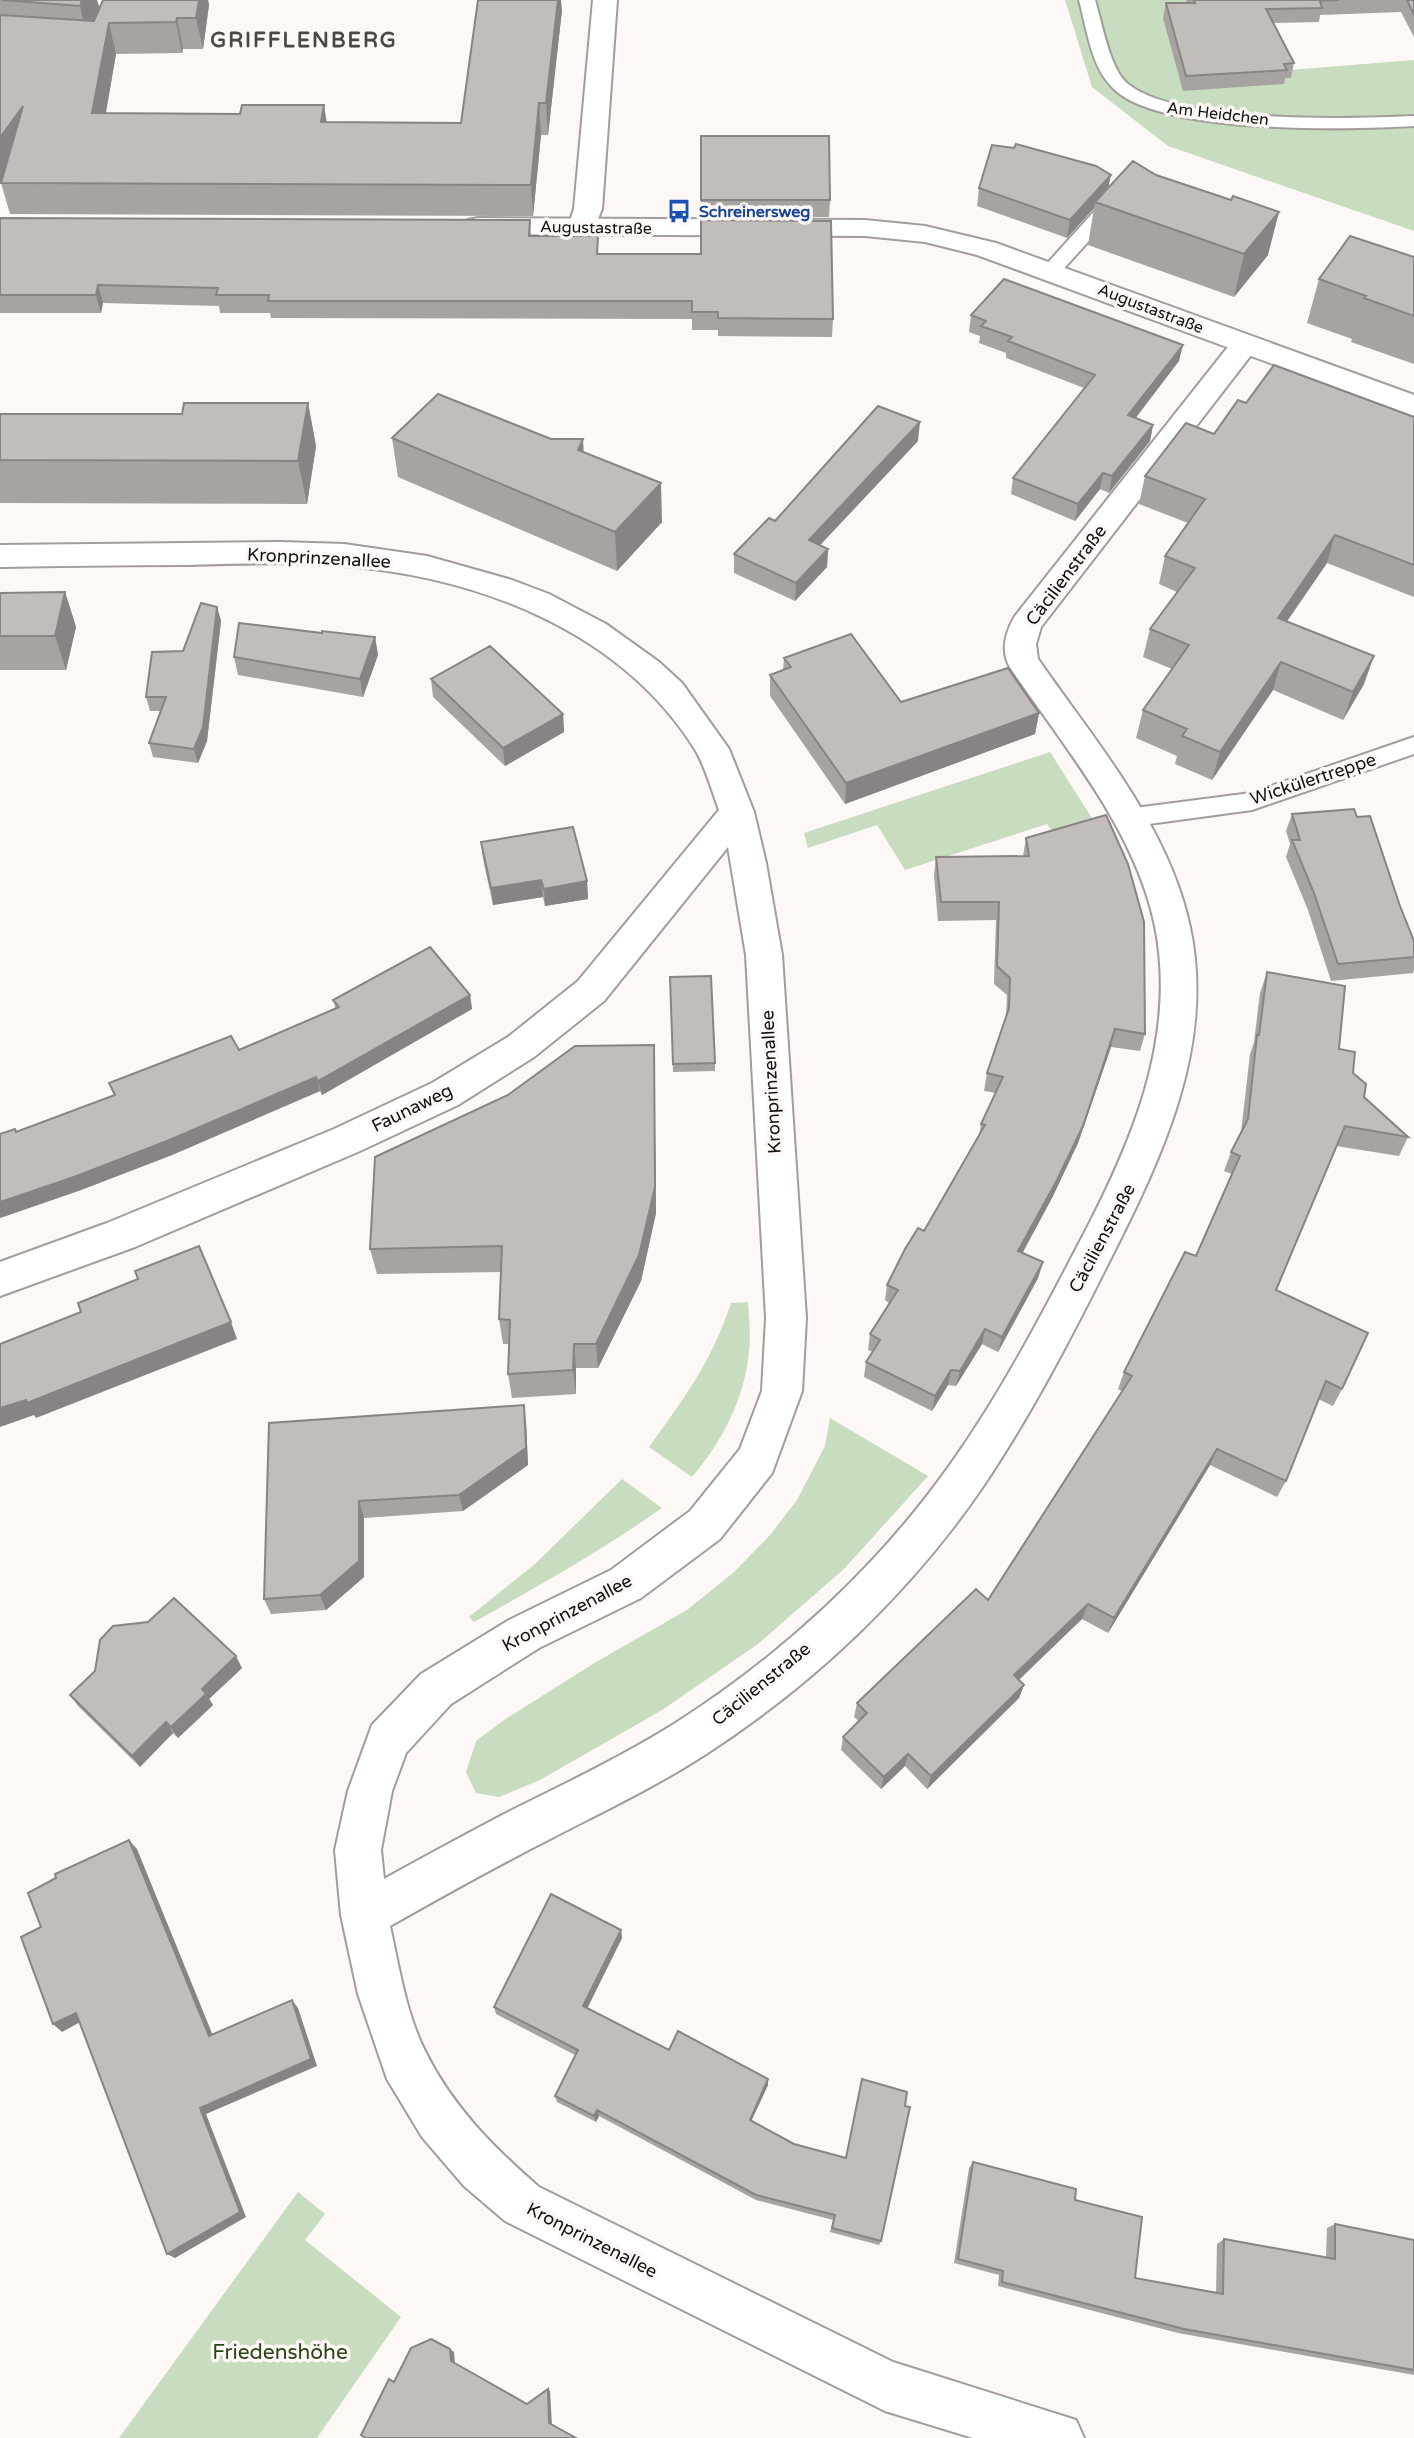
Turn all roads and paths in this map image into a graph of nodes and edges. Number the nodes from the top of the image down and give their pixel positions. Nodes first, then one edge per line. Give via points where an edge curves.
1 (605, 0) edge
2 (1087, 0) edge
3 (1414, 121) edge
4 (1117, 180) edge
5 (446, 226) edge
6 (582, 227) junction
7 (1051, 271) junction
8 (1245, 344) junction
9 (1414, 406) edge
10 (0, 556) edge
11 (1414, 745) edge
12 (737, 812) junction
13 (1127, 818) junction
14 (0, 1279) edge
15 (364, 1914) junction
16 (1058, 2438) edge

1 - 6 street via 588,209
2 - 3 lane, Am Heidchen via 1111,72 1120,88 1140,101 1239,118
4 - 7 lane via 1129,184
5 - 6 street, Augustastraße
6 - 7 street, Augustastraße via 865,228 986,249
7 - 8 street, Augustastraße
8 - 9 street, Augustastraße
8 - 13 street, Cäcilienstraße via 1026,624 1020,644 1022,661
10 - 12 street, Kronprinzenallee via 344,555 427,567 502,588 594,632 648,670 670,691 712,749
11 - 13 lane, Wickülertreppe via 1252,801
12 - 14 street, Faunaweg via 591,991 521,1047 445,1094 347,1140 121,1235
12 - 15 street, Kronprinzenallee via 764,955 786,1318 782,1391 758,1460 705,1525 626,1584 523,1634 436,1689 388,1740 370,1791 358,1850
13 - 15 street, Cäcilienstraße via 1157,875 1173,928 1179,992 1159,1112 1135,1175 1084,1273 1000,1424 946,1504 877,1584 788,1666 714,1723 627,1777
15 - 16 street, Kronprinzenallee via 404,2062 439,2120 481,2169 522,2204 885,2385

